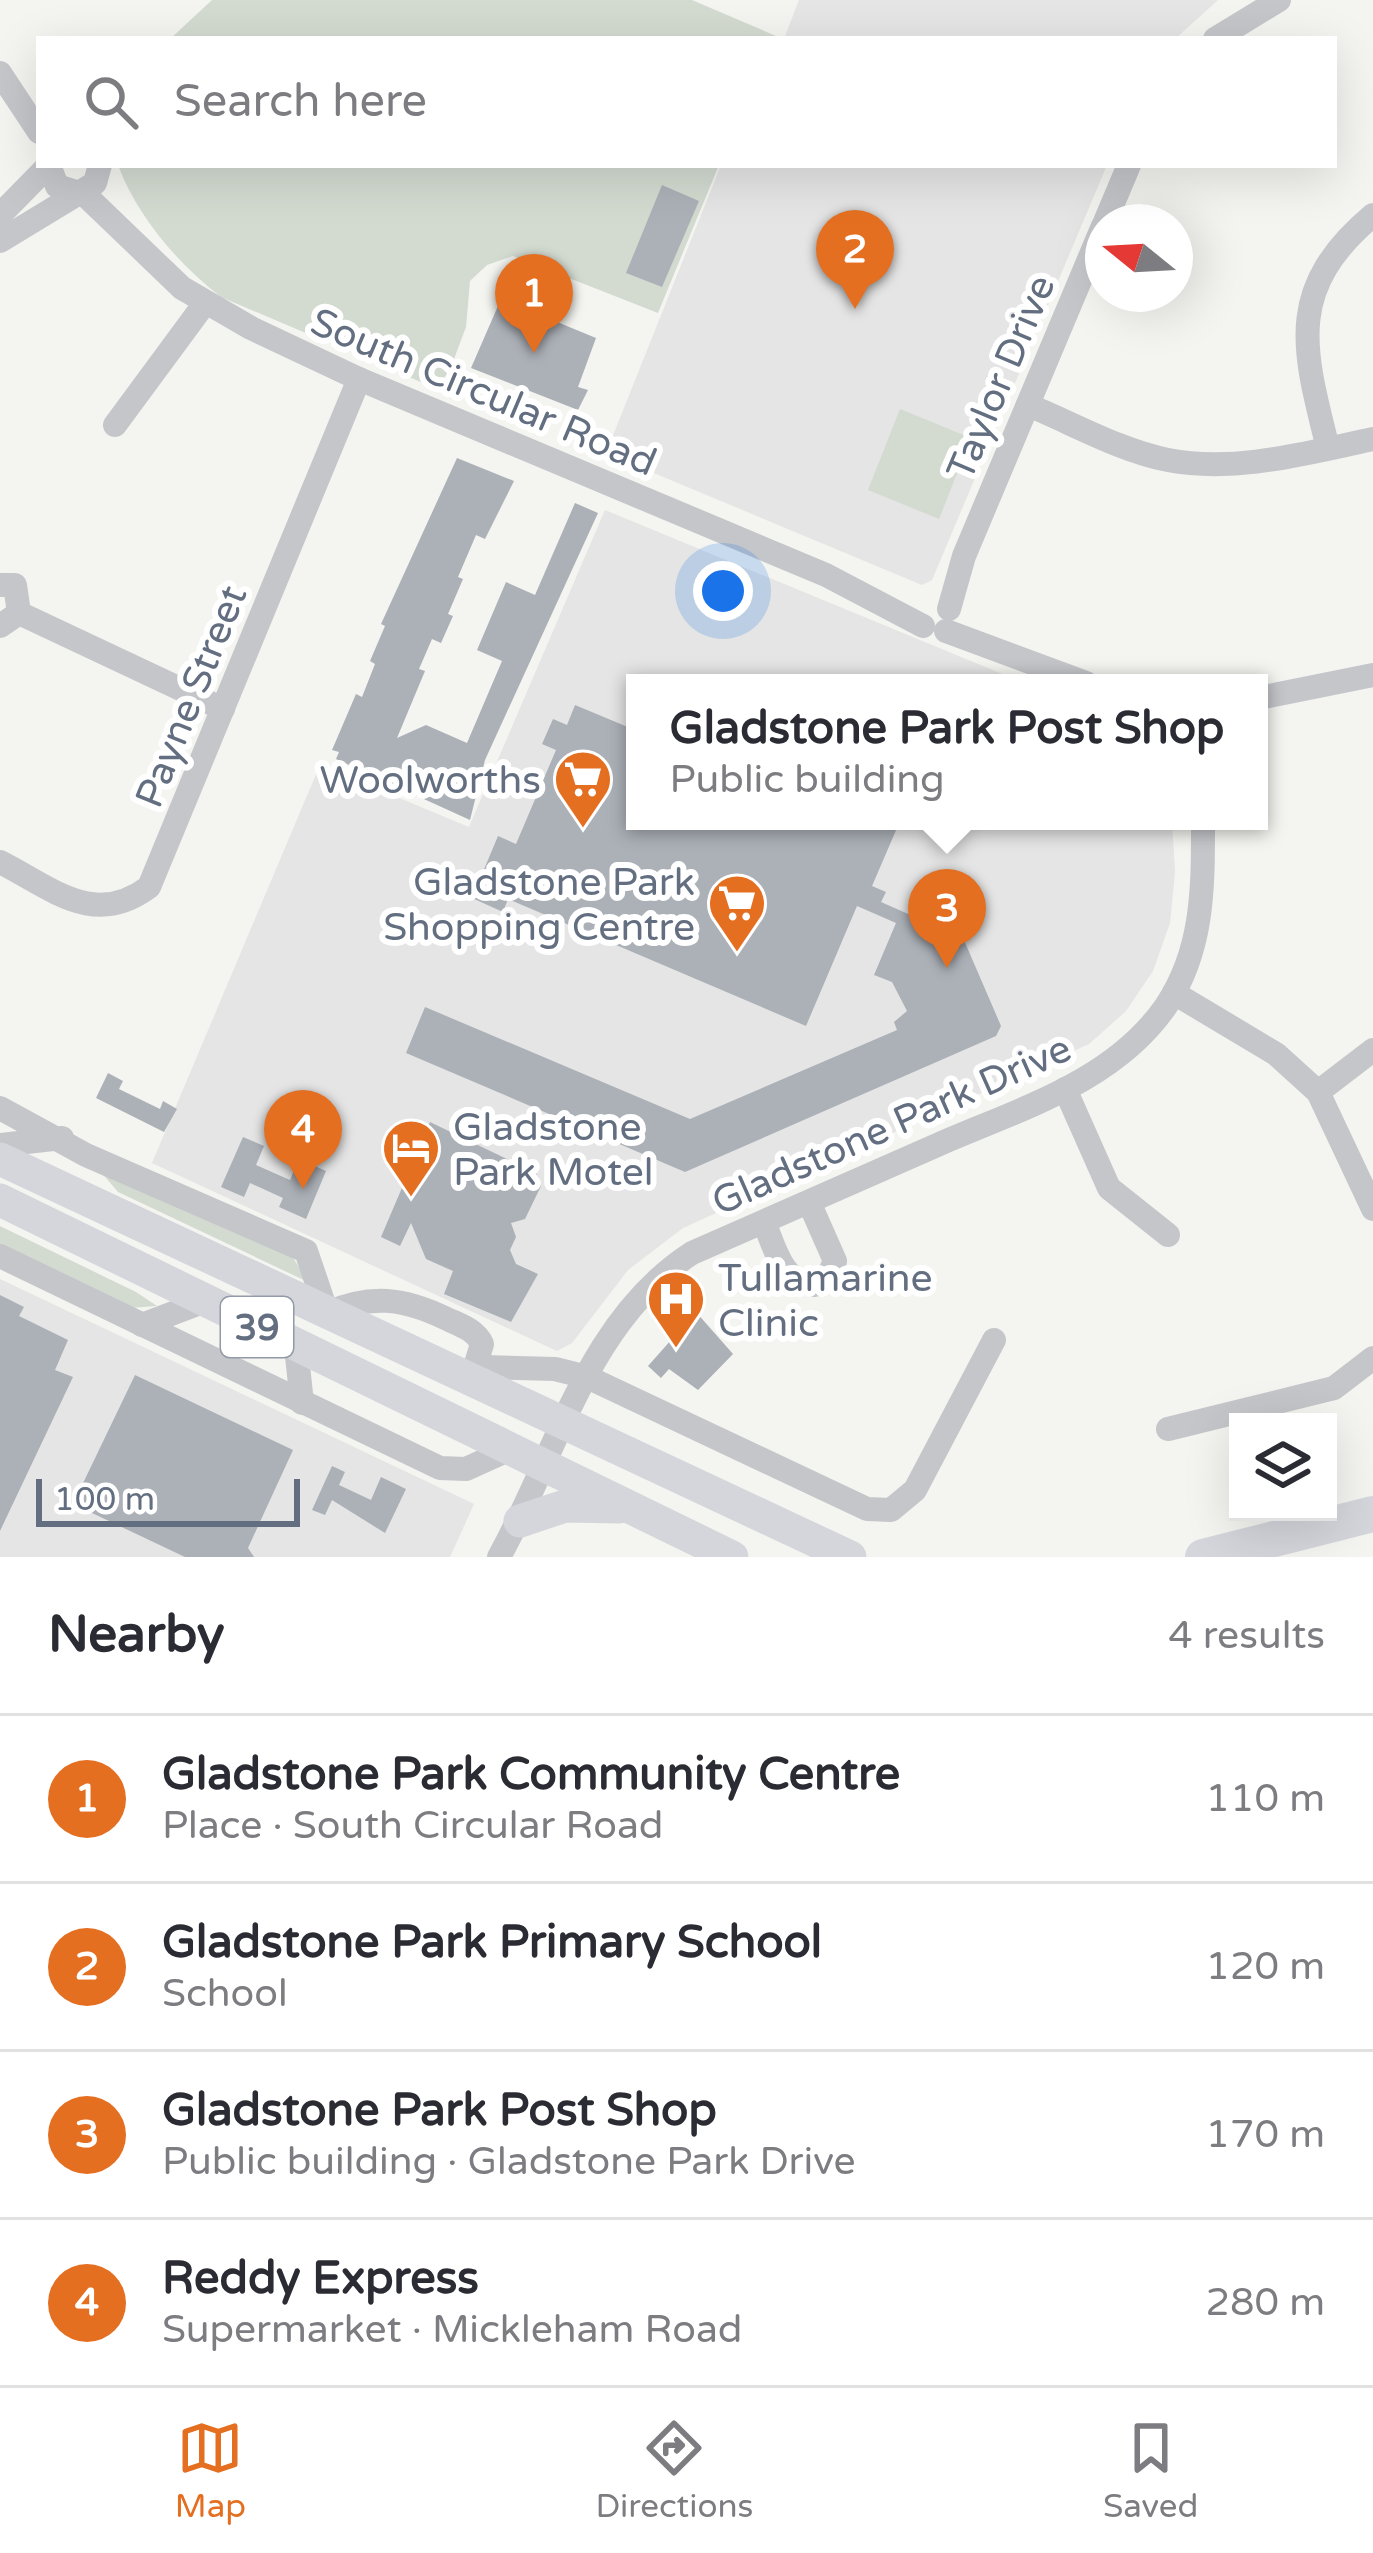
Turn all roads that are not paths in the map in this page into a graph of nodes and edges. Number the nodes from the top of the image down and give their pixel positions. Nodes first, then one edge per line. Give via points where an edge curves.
1 (1279, 0) edge
2 (1220, 36) edge
3 (0, 74) edge
4 (18, 95) junction
5 (36, 110) edge
6 (36, 127) edge
7 (46, 168) edge
8 (50, 168) edge
9 (1128, 168) edge
10 (90, 182) edge
11 (1112, 204) edge
12 (0, 215) edge
13 (1373, 215) edge
14 (0, 242) edge
15 (1085, 269) edge
16 (205, 303) junction
17 (359, 379) junction
18 (1028, 405) junction
19 (115, 425) dead end
20 (1373, 439) edge
21 (1328, 448) junction
22 (0, 585) edge
23 (939, 615) junction
24 (9, 619) edge
25 (1065, 674) edge
26 (1373, 675) edge
27 (1268, 696) edge
28 (224, 709) junction
29 (1203, 830) edge
30 (0, 862) edge
31 (1174, 993) junction
32 (1373, 1050) edge
33 (1065, 1089) junction
34 (1318, 1092) junction
35 (0, 1108) edge
36 (62, 1138) junction
37 (0, 1145) edge
38 (0, 1159) edge
39 (0, 1200) edge
40 (809, 1202) junction
41 (1373, 1209) edge
42 (764, 1222) junction
43 (1168, 1235) dead end
44 (0, 1256) edge
45 (205, 1300) junction
46 (327, 1313) junction
47 (142, 1325) junction
48 (994, 1340) dead end
49 (296, 1347) junction
50 (1373, 1358) edge
51 (587, 1377) junction
52 (470, 1383) junction
53 (302, 1403) junction
54 (565, 1425) junction
55 (1168, 1429) dead end
56 (510, 1450) junction
57 (546, 1466) junction
58 (628, 1507) junction
59 (1367, 1518) edge
60 (520, 1521) junction
61 (500, 1557) edge
62 (732, 1557) edge
63 (850, 1557) edge
64 (1203, 1557) edge

1 - 2 street
3 - 4 street
4 - 5 street
4 - 6 street
7 - 12 street
8 - 10 street, South Circular Road via 57,186
9 - 11 street, Taylor Drive
10 - 14 street
10 - 16 street, South Circular Road via 182,288
13 - 21 street via 1333,252 1310,297 1307,364
15 - 18 street, Taylor Drive
16 - 17 street, South Circular Road
16 - 19 street
17 - 23 street, South Circular Road
17 - 28 street, Payne Street
18 - 21 street via 1162,459 1202,465
18 - 23 street, Taylor Drive
20 - 21 street
22 - 24 street via 20,591
23 - 25 street, South Circular Road
24 - 28 street
26 - 27 street
28 - 30 street, Payne Street via 148,887 124,905 81,902
29 - 31 street, Gladstone Park Drive via 1199,925
31 - 33 street, Gladstone Park Drive via 1135,1042
31 - 34 street via 1276,1054
32 - 34 street
33 - 40 street, Gladstone Park Drive
33 - 43 street via 1109,1188
34 - 41 street
35 - 36 street
36 - 37 street
36 - 46 street via 306,1251
38 - 46 main road, 39
39 - 45 main road, 39
40 - 42 street, Gladstone Park Drive
40 - 42 street via 835,1261 815,1285 788,1273
42 - 51 street, Gladstone Park Drive via 665,1272 626,1314
44 - 47 street
45 - 47 street
45 - 49 main road, 39
46 - 52 main road, 39
46 - 52 street via 400,1299 471,1330 482,1344
47 - 53 street
48 - 51 street via 915,1490 891,1510 867,1509
49 - 53 street
49 - 56 main road, 39
50 - 55 street via 1313,1395
51 - 52 street via 485,1367
51 - 54 street, Gladstone Park Drive
52 - 54 main road, 39
53 - 56 street via 448,1470
54 - 57 street, Gladstone Park Drive
54 - 63 main road, 39
56 - 57 main road, 39
57 - 58 main road, 39
57 - 60 street, Gladstone Park Drive
58 - 60 main road via 566,1506
58 - 62 main road, 39
59 - 64 highway
60 - 61 street, Gladstone Park Drive

